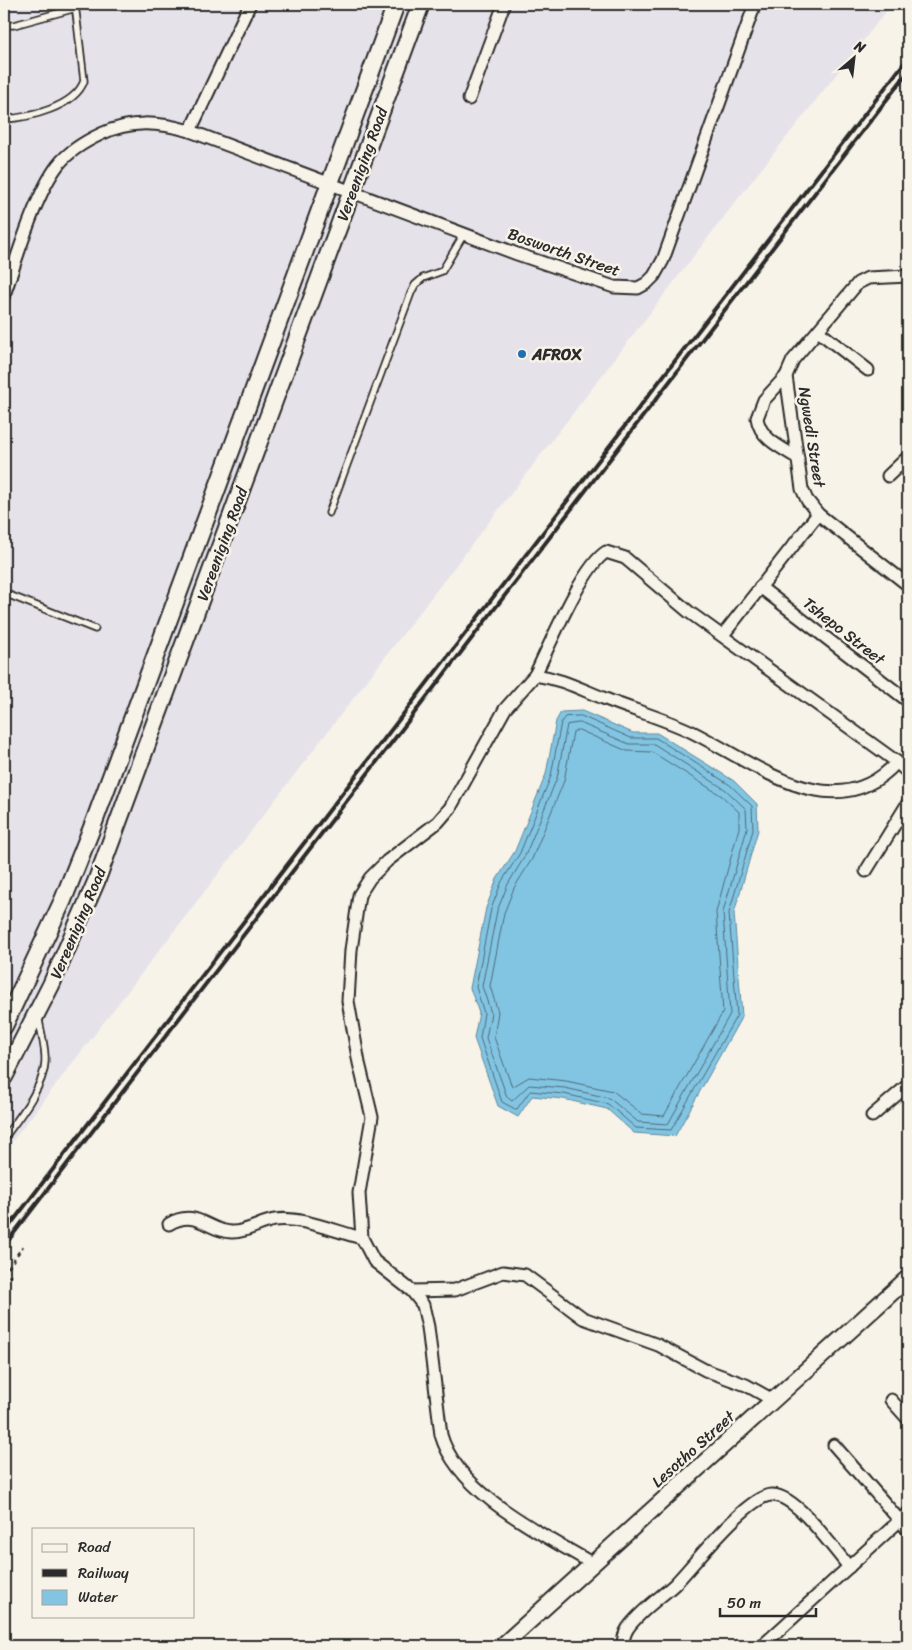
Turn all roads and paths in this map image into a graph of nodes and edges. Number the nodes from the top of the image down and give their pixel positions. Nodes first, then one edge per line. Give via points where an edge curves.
1 (250, 4) edge
2 (396, 4) edge
3 (421, 4) edge
4 (504, 4) edge
5 (755, 4) edge
6 (75, 6) edge
7 (4, 25) edge
8 (469, 99) dead end
9 (4, 119) edge
10 (190, 130) junction
11 (329, 182) junction
12 (352, 191) junction
13 (464, 234) junction
14 (908, 276) edge
15 (4, 295) edge
16 (818, 331) junction
17 (868, 370) dead end
18 (786, 376) junction
19 (908, 457) edge
20 (798, 458) junction
21 (888, 476) dead end
22 (330, 513) dead end
23 (818, 514) junction
24 (908, 585) edge
25 (760, 587) junction
26 (4, 593) edge
27 (95, 629) dead end
28 (724, 635) junction
29 (535, 675) junction
30 (908, 701) edge
31 (897, 762) junction
32 (908, 773) edge
33 (908, 802) edge
34 (866, 871) dead end
35 (37, 1013) junction
36 (4, 1026) edge
37 (4, 1077) edge
38 (908, 1085) edge
39 (872, 1116) dead end
40 (4, 1138) edge
41 (170, 1224) dead end
42 (362, 1238) junction
43 (23, 1246) dead end
44 (4, 1264) edge
45 (8, 1268) junction
46 (13, 1272) dead end
47 (4, 1274) edge
48 (908, 1278) edge
49 (4, 1284) edge
50 (412, 1291) junction
51 (773, 1400) junction
52 (891, 1400) dead end
53 (908, 1419) edge
54 (834, 1445) dead end
55 (904, 1516) edge
56 (908, 1530) edge
57 (593, 1564) junction
58 (849, 1567) junction
59 (769, 1644) edge
60 (502, 1646) edge
61 (624, 1646) edge

1 - 10 street
2 - 11 main road, Vereeniging Road
3 - 12 main road, Vereeniging Road
4 - 8 street
5 - 13 street, Bosworth Street via 663,260 647,284 638,288 614,287
6 - 7 lane via 14,25
6 - 9 lane via 84,80 80,89 42,113
10 - 11 street, Bosworth Street
10 - 15 street, Bosworth Street via 143,122 84,142 71,151 58,164 40,197
11 - 12 street, Bosworth Street
11 - 36 main road, Vereeniging Road via 93,825 63,900
12 - 13 street, Bosworth Street
12 - 35 main road, Vereeniging Road via 96,882
13 - 22 lane via 442,271 423,278 411,293
14 - 16 street, Ngwedi Street via 868,278 858,283
16 - 17 street
16 - 18 street, Ngwedi Street via 794,360
18 - 20 street, Ngwedi Street
18 - 20 street via 764,400 757,418 763,433
19 - 21 street
20 - 23 street, Ngwedi Street via 802,489
23 - 24 street, Ngwedi Street
23 - 25 street
25 - 28 street
25 - 30 street, Tshepo Street
26 - 27 lane
28 - 29 street via 671,599 625,558 606,552 600,556 578,591
28 - 31 street
29 - 31 street via 570,682 602,698 666,720 778,779 804,788 845,790 869,785 884,777
29 - 42 street via 505,709 450,808 438,822 370,878 356,904 348,1001 372,1118 359,1193
31 - 32 street
33 - 34 street
35 - 37 main road, Vereeniging Road
35 - 40 lane via 45,1062 42,1077 21,1116
38 - 39 street
41 - 42 street via 188,1218 230,1232 277,1220 290,1220
42 - 50 street via 374,1261
43 - 45 path
44 - 45 path
45 - 47 path
46 - 49 path
48 - 51 street, Lesotho Street
50 - 51 street via 455,1290 503,1272 525,1275 583,1318 658,1346
50 - 57 street via 423,1305 427,1318 441,1435 454,1465 498,1504
51 - 57 street, Lesotho Street
52 - 53 street
54 - 55 street
55 - 56 street
55 - 58 street
57 - 60 street, Lesotho Street
58 - 59 street
58 - 61 street via 795,1505 780,1496 765,1496 738,1517 677,1582 634,1621 624,1636

